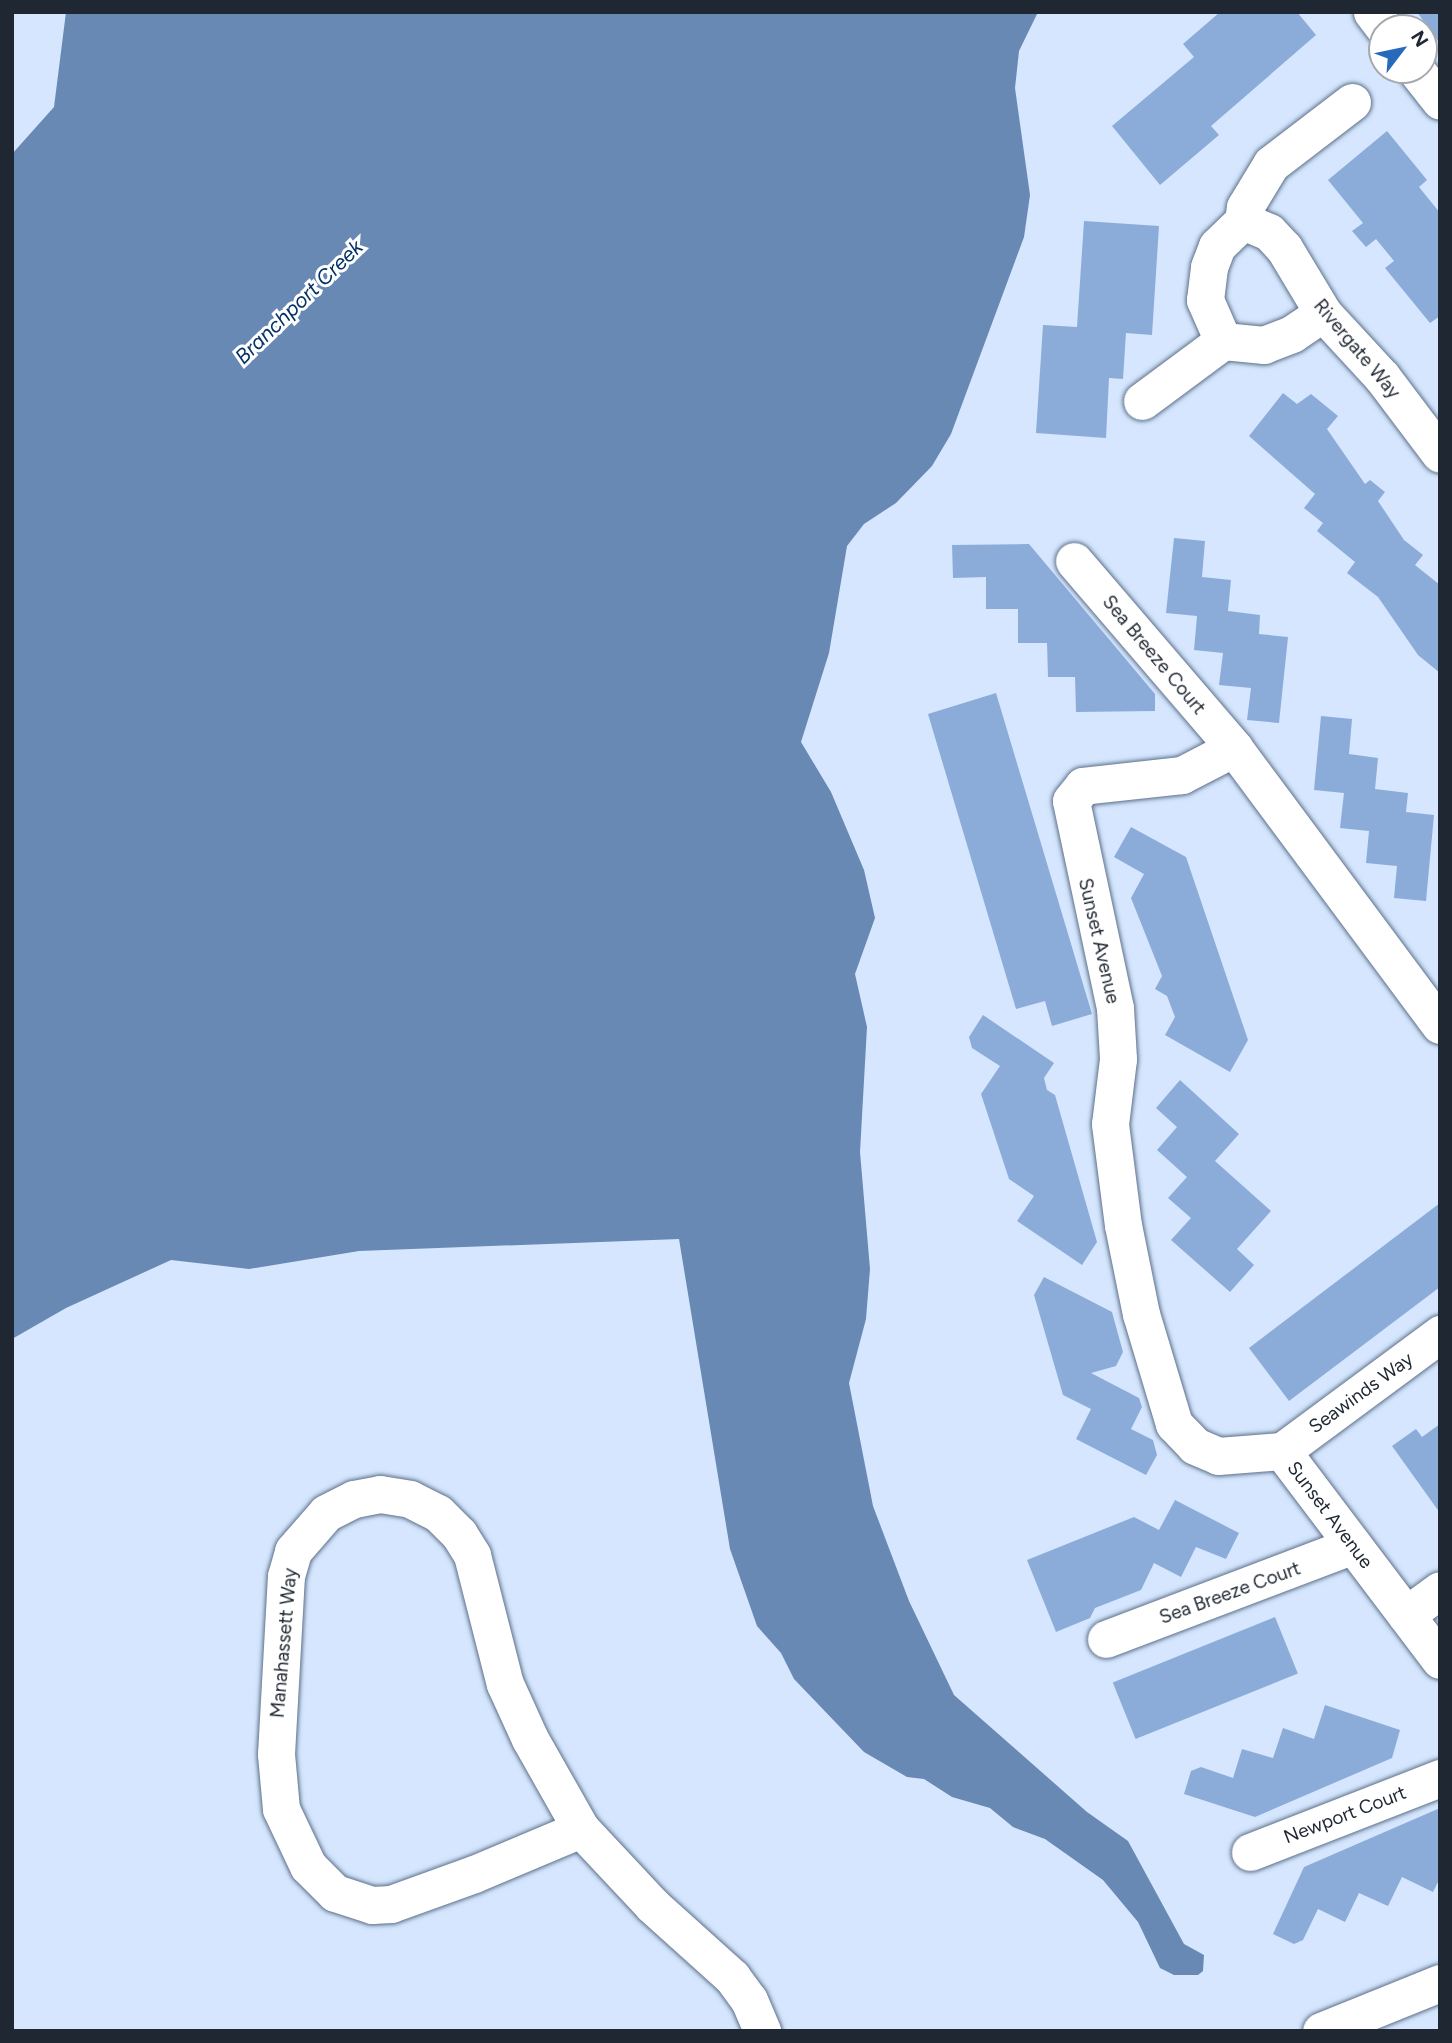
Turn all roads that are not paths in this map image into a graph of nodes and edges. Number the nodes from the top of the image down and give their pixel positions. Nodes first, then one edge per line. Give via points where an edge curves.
1 (1427, 84) edge
2 (1440, 101) edge
3 (1352, 103) dead end
4 (1243, 221) junction
5 (1323, 313) junction
6 (1223, 341) junction
7 (1142, 401) dead end
8 (1440, 453) edge
9 (1074, 561) dead end
10 (1234, 748) junction
11 (1440, 1025) edge
12 (1440, 1334) edge
13 (1282, 1451) junction
14 (1353, 1545) junction
15 (1440, 1590) edge
16 (1406, 1615) junction
17 (1106, 1639) dead end
18 (1440, 1660) edge
19 (1440, 1778) edge
20 (581, 1829) junction
21 (1250, 1852) dead end
22 (1440, 1983) edge
23 (762, 2031) edge
24 (1321, 2031) edge

1 - 2 street
3 - 4 street via 1270,164 1245,208
4 - 5 street, Rivergate Way via 1269,232 1284,248
4 - 6 street via 1217,246 1209,267 1205,300
5 - 6 street via 1292,334 1264,345
5 - 8 street, Rivergate Way via 1382,377
6 - 7 street
9 - 10 street, Sea Breeze Court
10 - 11 street
10 - 13 street, Sunset Avenue via 1182,775 1083,786 1071,801 1070,813 1115,1008 1118,1059 1110,1124 1123,1225 1141,1314 1174,1424 1195,1447 1218,1456
12 - 13 street, Seawinds Way
13 - 14 street, Sunset Avenue
14 - 16 street, Sunset Avenue
14 - 17 street, Sea Breeze Court
15 - 16 street
16 - 18 street, Sunset Avenue
19 - 21 street, Newport Court
20 - 20 street, Manahassett Way via 505,1684 472,1555 459,1534 438,1513 410,1499 380,1494 355,1499 326,1513 293,1551 286,1576 277,1727 281,1808 308,1866 335,1893 372,1905 391,1904
20 - 23 street, Manahassett Way via 652,1905 732,1976
22 - 24 street

